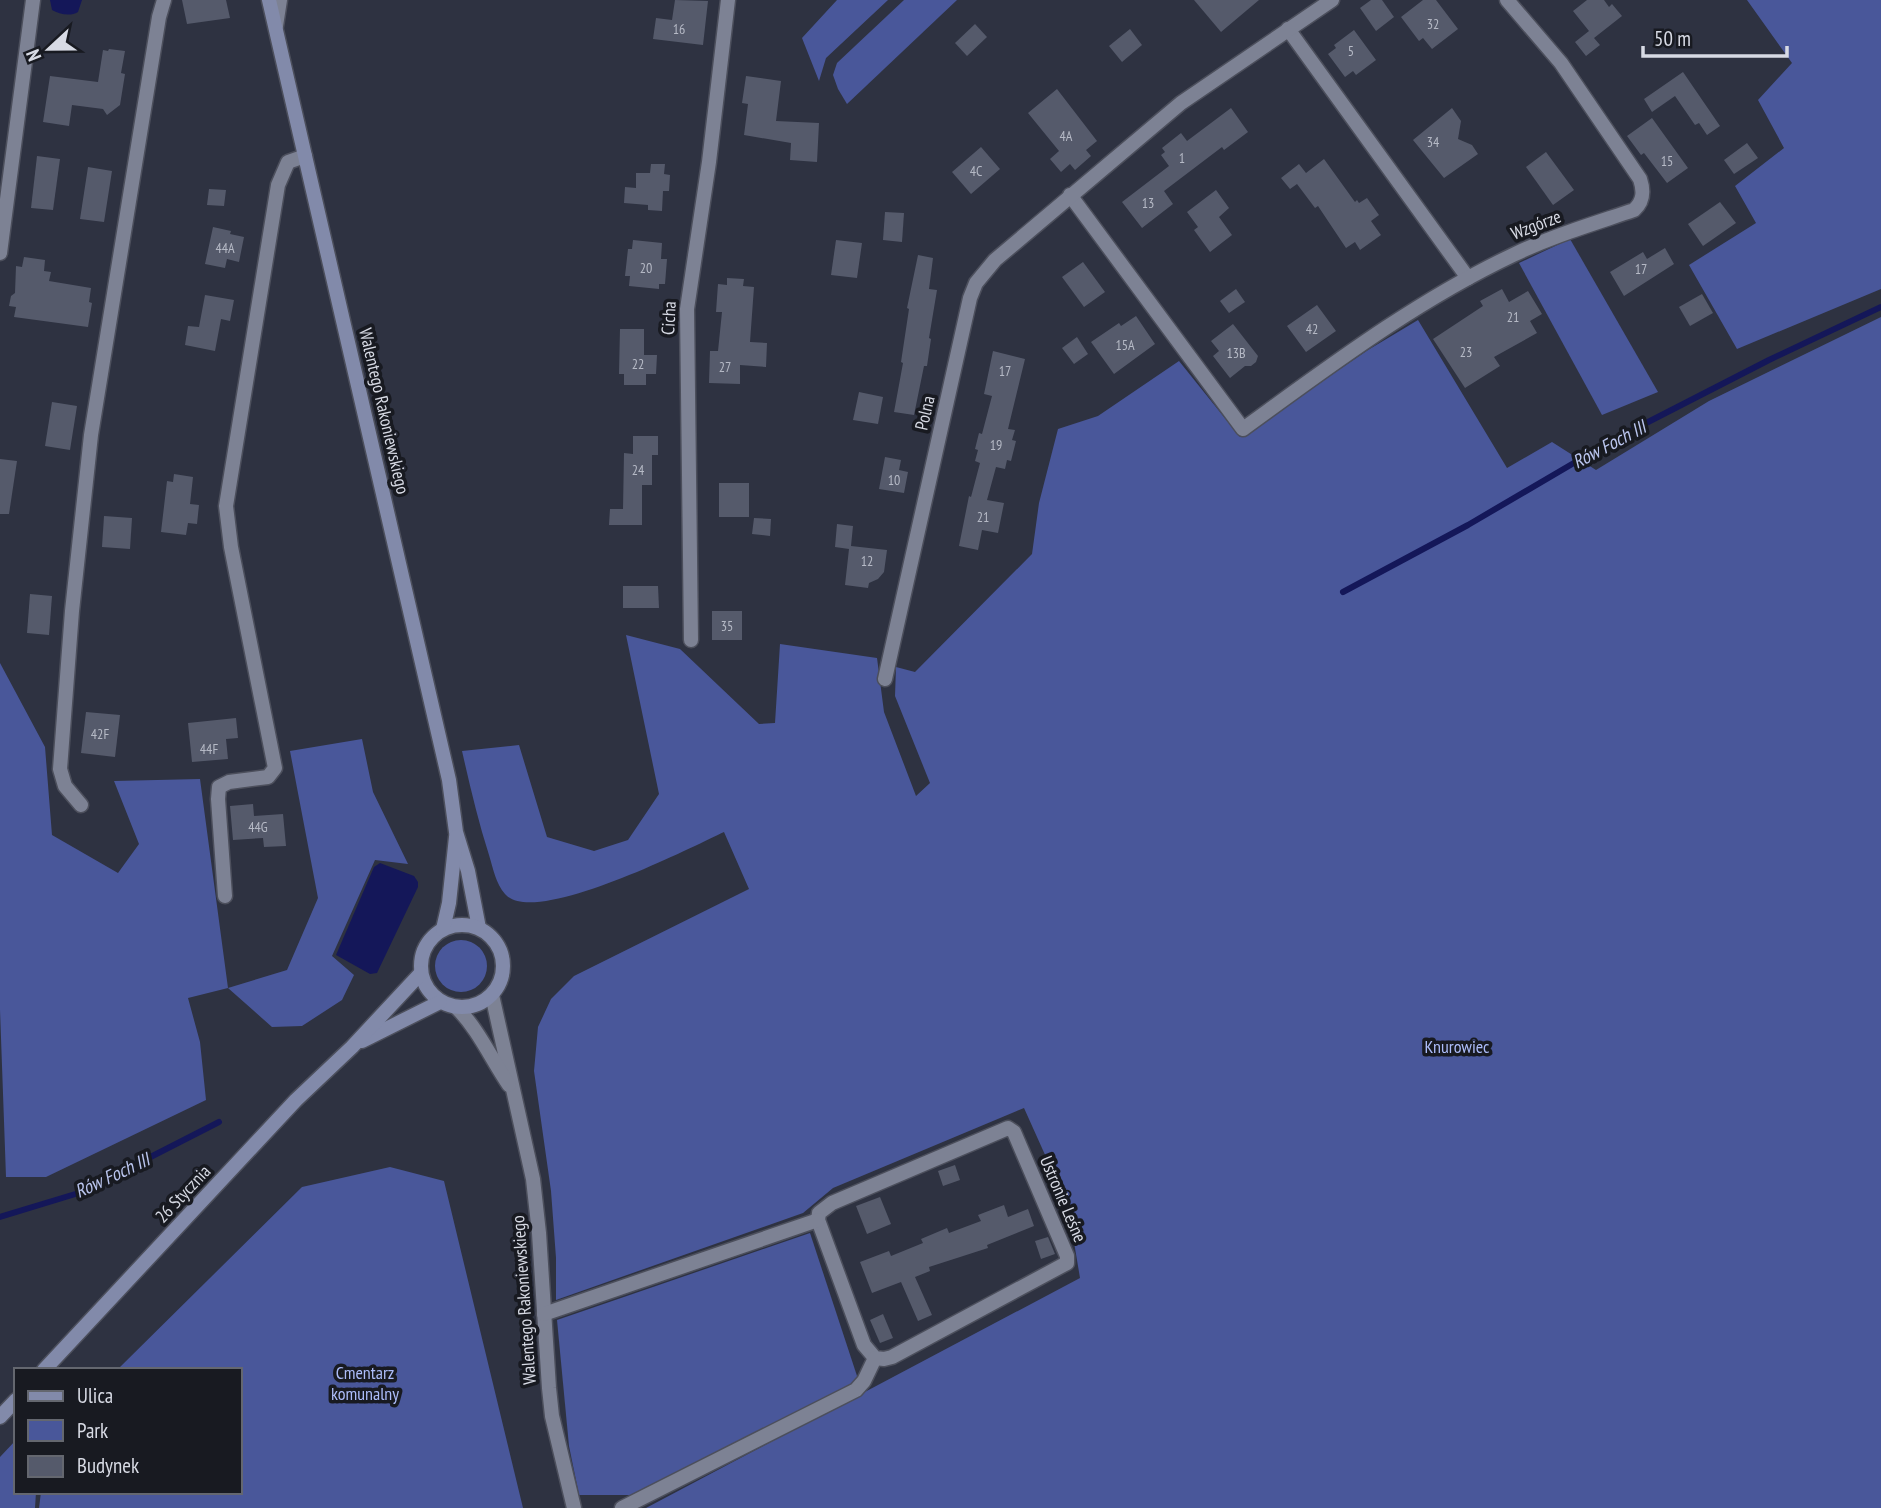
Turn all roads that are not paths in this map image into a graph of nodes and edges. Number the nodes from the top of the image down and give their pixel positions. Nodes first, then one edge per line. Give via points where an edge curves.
1 (33, 0) edge
2 (164, 0) edge
3 (269, 0) edge
4 (280, 0) edge
5 (728, 0) edge
6 (1332, 0) edge
7 (1507, 0) edge
8 (275, 27) junction
9 (1288, 29) junction
10 (305, 156) junction
11 (1070, 195) junction
12 (0, 253) edge
13 (1468, 278) junction
14 (691, 640) dead end
15 (885, 679) dead end
16 (81, 805) dead end
17 (456, 832) junction
18 (225, 896) dead end
19 (478, 928) junction
20 (443, 929) junction
21 (421, 973) junction
22 (492, 995) junction
23 (440, 1002) junction
24 (457, 1008) junction
25 (352, 1047) junction
26 (512, 1089) junction
27 (818, 1220) junction
28 (544, 1314) junction
29 (874, 1358) junction
30 (46, 1368) edge
31 (14, 1402) edge
32 (0, 1417) edge
33 (574, 1508) edge
34 (622, 1508) edge

1 - 12 street
2 - 16 street via 91,435 72,611 60,769 65,786
3 - 8 street, Walentego Rakoniewskiego
4 - 8 street
5 - 14 street, Cicha via 687,309
6 - 9 street, Polna
7 - 13 street, Wzgórze via 1561,63 1605,125 1640,179 1642,198 1634,210 1536,244
8 - 10 street, Walentego Rakoniewskiego
9 - 11 street, Polna via 1181,103
9 - 13 street
10 - 17 street, Walentego Rakoniewskiego via 449,780
10 - 18 street via 288,162 278,185 226,506 275,768 268,777 219,787
11 - 13 street, Wzgórze via 1243,429 1360,344
11 - 15 street, Polna via 995,260 976,283
17 - 19 street, Walentego Rakoniewskiego
17 - 20 street, Walentego Rakoniewskiego
19 - 20 street via 455,925
19 - 22 street via 502,955 503,972
20 - 21 street via 422,952
21 - 23 street via 427,989
21 - 25 street, 26 Stycznia
22 - 24 street via 476,1005
22 - 26 street, Walentego Rakoniewskiego
23 - 24 street
23 - 25 street, 26 Stycznia
24 - 26 street, Walentego Rakoniewskiego
25 - 30 street, 26 Stycznia via 303,1093
26 - 28 street, Walentego Rakoniewskiego via 533,1179
27 - 28 street, Ustronie Leśne
27 - 29 street via 864,1345
27 - 29 street, Ustronie Leśne via 823,1208 832,1203 1008,1128 1014,1132 1068,1256 1064,1266 891,1357
28 - 33 street, Walentego Rakoniewskiego via 552,1416
29 - 34 street via 856,1390
31 - 32 street

